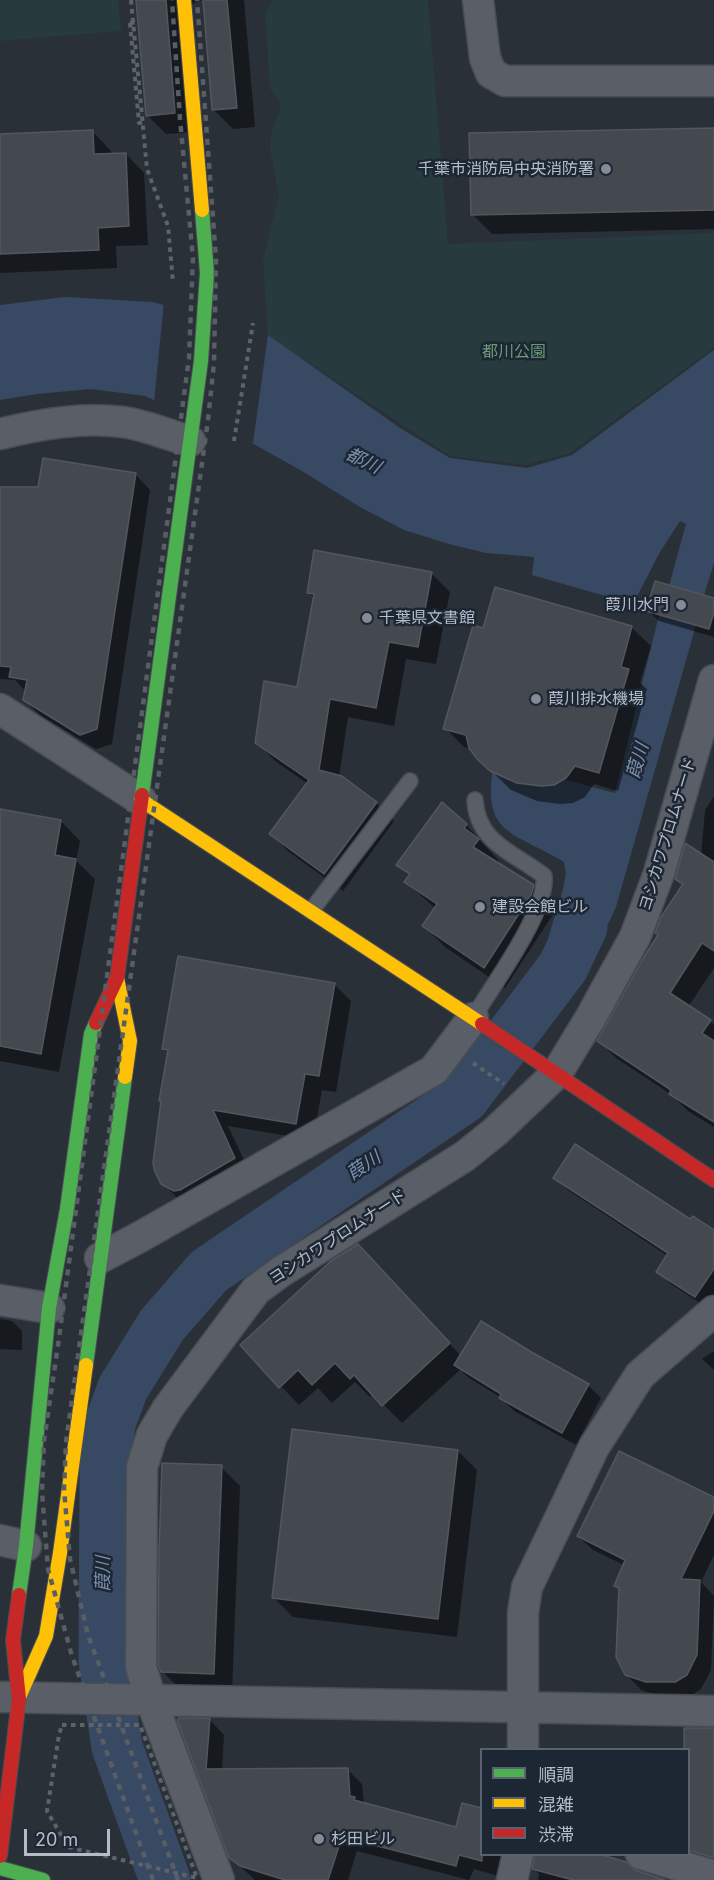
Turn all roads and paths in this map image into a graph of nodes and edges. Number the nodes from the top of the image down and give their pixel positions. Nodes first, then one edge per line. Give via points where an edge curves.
1 (131, 0) edge
2 (184, 0) edge
3 (478, 0) edge
4 (138, 22) dead end
5 (714, 81) edge
6 (143, 122) junction
7 (174, 290) dead end
8 (253, 323) dead end
9 (0, 434) edge
10 (189, 441) junction
11 (234, 441) dead end
12 (714, 680) edge
13 (0, 709) edge
14 (410, 781) dead end
15 (141, 800) junction
16 (475, 800) dead end
17 (311, 911) junction
18 (117, 978) junction
19 (482, 1024) junction
20 (472, 1063) dead end
21 (556, 1073) junction
22 (507, 1086) dead end
23 (714, 1180) edge
24 (100, 1258) junction
25 (0, 1300) edge
26 (49, 1308) junction
27 (714, 1311) edge
28 (13, 1543) edge
29 (7, 1640) edge
30 (9, 1698) edge
31 (140, 1700) junction
32 (523, 1708) junction
33 (714, 1711) edge
34 (62, 1725) dead end
35 (523, 1748) edge
36 (0, 1856) edge
37 (518, 1856) edge
38 (648, 1856) edge
39 (0, 1868) edge
40 (189, 1876) dead end
41 (714, 1876) edge
42 (44, 1880) edge
43 (219, 1880) edge
44 (512, 1880) edge

1 - 6 path
2 - 10 street via 207,273 201,361
3 - 5 street via 485,58 491,74 505,81
4 - 6 path, bridge via 129,23 139,123
6 - 7 path via 147,169 168,226
8 - 11 path
9 - 10 street via 86,419 125,422
10 - 15 street
12 - 21 street, ヨシカワプロムナード via 659,873 635,937
13 - 15 street
14 - 17 lane
15 - 17 street
15 - 18 street
16 - 19 lane via 476,814 486,835 544,876 546,888
17 - 19 street
18 - 24 street via 130,1041
18 - 26 street via 92,1034
19 - 21 street
19 - 24 street via 434,1070
20 - 22 path
21 - 23 street
21 - 31 street, ヨシカワプロムナード via 465,1156 256,1290 168,1408 152,1436 142,1467
24 - 30 street via 46,1636
25 - 26 street
26 - 28 street
27 - 32 street via 640,1375 589,1457 527,1587 523,1613
28 - 29 street
29 - 30 street
30 - 31 street
30 - 36 street
31 - 32 street
31 - 43 street, ヨシカワプロムナード
32 - 33 street
32 - 35 street
34 - 40 path via 47,1811 68,1847
37 - 44 street
38 - 41 street
39 - 42 street

